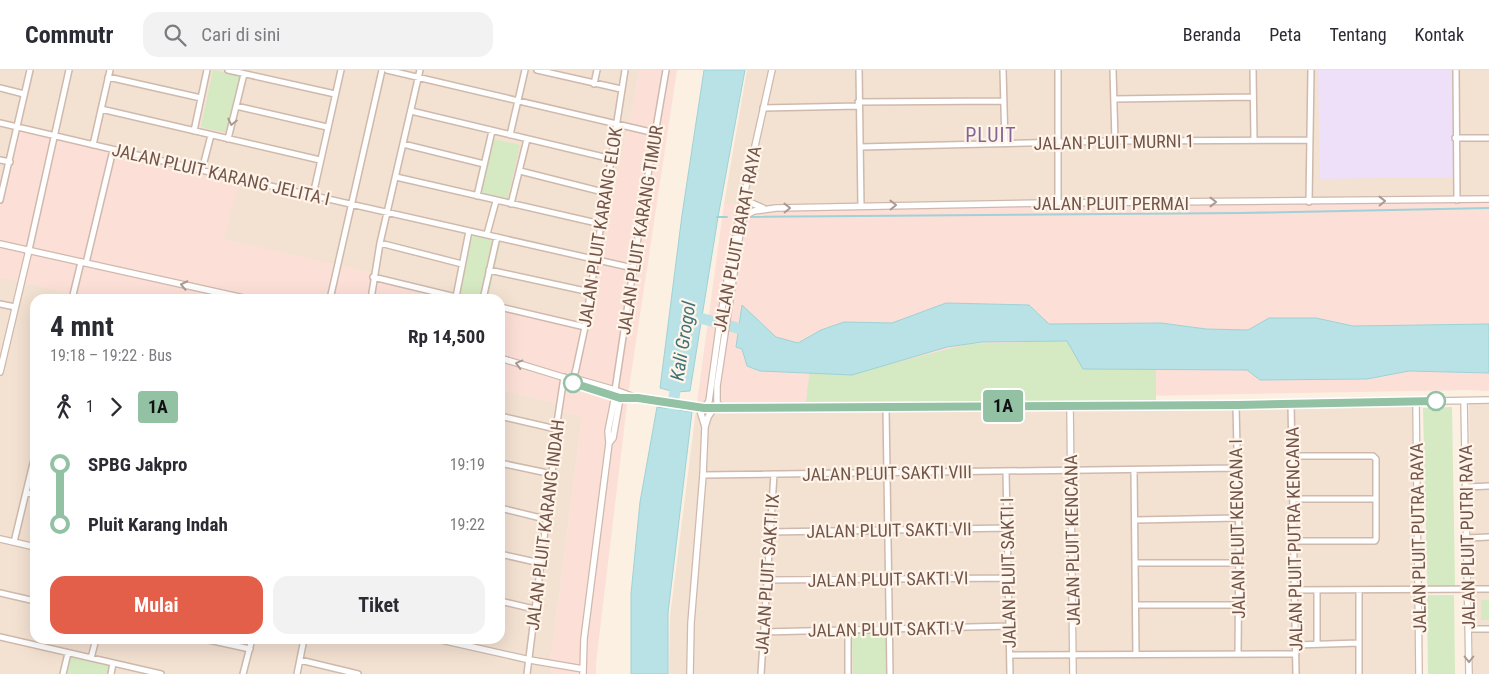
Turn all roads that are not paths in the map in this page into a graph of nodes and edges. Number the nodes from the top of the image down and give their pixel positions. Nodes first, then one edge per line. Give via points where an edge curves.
1 (30, 70) edge
2 (69, 70) edge
3 (110, 70) edge
4 (208, 70) edge
5 (228, 70) edge
6 (341, 70) edge
7 (382, 70) edge
8 (387, 70) edge
9 (420, 70) edge
10 (525, 70) edge
11 (538, 70) edge
12 (597, 70) edge
13 (625, 70) edge
14 (666, 70) edge
15 (772, 70) edge
16 (859, 70) edge
17 (1003, 70) edge
18 (1058, 70) edge
19 (1113, 70) edge
20 (1253, 70) edge
21 (1311, 70) edge
22 (1456, 70) edge
23 (563, 73) edge
24 (244, 74) junction
25 (108, 77) junction
26 (418, 77) junction
27 (594, 84) junction
28 (0, 88) edge
29 (622, 89) junction
30 (24, 94) junction
31 (336, 94) junction
32 (1253, 97) junction
33 (201, 98) junction
34 (1114, 99) junction
35 (518, 101) junction
36 (1004, 101) junction
37 (858, 104) junction
38 (236, 106) junction
39 (763, 108) junction
40 (101, 109) junction
41 (411, 111) junction
42 (0, 123) edge
43 (617, 125) junction
44 (17, 127) junction
45 (328, 127) junction
46 (194, 131) junction
47 (492, 131) junction
48 (654, 133) junction
49 (55, 135) junction
50 (211, 135) junction
51 (510, 135) junction
52 (1455, 138) junction
53 (1489, 138) edge
54 (228, 139) junction
55 (527, 139) junction
56 (1254, 139) junction
57 (1309, 140) junction
58 (1115, 141) junction
59 (1058, 143) junction
60 (403, 144) junction
61 (1005, 144) junction
62 (93, 145) junction
63 (860, 147) junction
64 (112, 150) junction
65 (612, 159) junction
66 (0, 160) edge
67 (320, 160) junction
68 (10, 162) junction
69 (484, 164) junction
70 (202, 170) junction
71 (520, 171) junction
72 (396, 177) junction
73 (1, 192) edge
74 (607, 192) junction
75 (313, 195) junction
76 (477, 196) junction
77 (744, 196) junction
78 (1489, 199) edge
79 (0, 200) edge
80 (496, 200) junction
81 (1456, 200) junction
82 (1309, 202) junction
83 (1058, 203) junction
84 (351, 204) junction
85 (511, 204) junction
86 (861, 206) junction
87 (764, 209) junction
88 (388, 211) junction
89 (601, 224) junction
90 (469, 231) junction
91 (488, 234) junction
92 (497, 237) junction
93 (380, 243) junction
94 (0, 244) edge
95 (29, 250) junction
96 (596, 260) junction
97 (83, 262) junction
98 (462, 264) junction
99 (633, 268) junction
100 (489, 270) junction
101 (373, 277) junction
102 (590, 292) junction
103 (73, 294) edge
104 (226, 294) edge
105 (331, 294) edge
106 (371, 294) edge
107 (444, 294) edge
108 (457, 294) edge
109 (484, 294) edge
110 (0, 304) edge
111 (15, 307) junction
112 (505, 308) edge
113 (584, 327) junction
114 (2, 350) edge
115 (717, 357) junction
116 (505, 359) edge
117 (0, 372) edge
118 (564, 377) junction
119 (572, 380) junction
120 (714, 383) junction
121 (617, 395) junction
122 (641, 399) junction
123 (1464, 400) junction
124 (1489, 400) edge
125 (1416, 402) junction
126 (1292, 404) junction
127 (1070, 405) junction
128 (1236, 405) junction
129 (702, 408) junction
130 (714, 408) junction
131 (722, 408) junction
132 (886, 408) junction
133 (505, 417) edge
134 (705, 427) junction
135 (556, 428) junction
136 (1293, 456) junction
137 (505, 464) edge
138 (1237, 468) junction
139 (1006, 471) junction
140 (1071, 471) junction
141 (1134, 471) junction
142 (887, 473) junction
143 (552, 474) junction
144 (774, 474) junction
145 (30, 476) edge
146 (703, 476) junction
147 (1489, 486) edge
148 (1467, 487) junction
149 (26, 492) junction
150 (30, 493) edge
151 (1293, 499) junction
152 (1376, 499) junction
153 (505, 509) edge
154 (1238, 518) junction
155 (545, 519) junction
156 (1135, 520) junction
157 (1008, 528) junction
158 (888, 529) junction
159 (770, 532) junction
160 (1489, 537) edge
161 (1468, 538) junction
162 (0, 539) edge
163 (1294, 541) junction
164 (14, 542) junction
165 (30, 546) edge
166 (505, 555) edge
167 (540, 563) junction
168 (1136, 563) junction
169 (1239, 563) junction
170 (1010, 578) junction
171 (889, 579) junction
172 (767, 580) junction
173 (1468, 589) junction
174 (1489, 589) edge
175 (1295, 590) junction
176 (1317, 590) junction
177 (1359, 590) junction
178 (1418, 590) junction
179 (0, 592) edge
180 (30, 600) edge
181 (505, 602) edge
182 (1136, 605) junction
183 (1239, 605) junction
184 (534, 609) junction
185 (1010, 626) junction
186 (890, 629) junction
187 (1489, 629) edge
188 (848, 630) junction
189 (1469, 630) junction
190 (763, 632) junction
191 (0, 637) edge
192 (1359, 643) junction
193 (95, 644) edge
194 (227, 644) edge
195 (251, 644) edge
196 (303, 644) edge
197 (460, 644) edge
198 (1317, 644) junction
199 (1296, 645) junction
200 (250, 649) junction
201 (68, 653) junction
202 (1073, 654) junction
203 (1136, 654) junction
204 (1238, 654) junction
205 (1296, 654) junction
206 (1010, 655) junction
207 (91, 658) junction
208 (300, 660) junction
209 (530, 660) junction
210 (113, 663) junction
211 (583, 671) edge
212 (63, 674) edge
213 (111, 674) edge
214 (161, 674) edge
215 (243, 674) edge
216 (297, 674) edge
217 (358, 674) edge
218 (528, 674) edge
219 (690, 674) edge
220 (762, 674) edge
221 (848, 674) edge
222 (890, 674) edge
223 (1010, 674) edge
224 (1073, 674) edge
225 (1296, 674) edge
226 (1359, 674) edge
227 (1419, 674) edge
228 (1469, 674) edge

1 - 30 street
2 - 49 street
3 - 25 street
4 - 33 street
5 - 24 street
6 - 31 street
7 - 84 street
8 - 26 street
9 - 26 street
10 - 35 street
11 - 23 street
12 - 27 street
13 - 29 street, JALAN PLUIT KARANG ELOK
14 - 48 street, JALAN PLUIT KARANG TIMUR
15 - 39 street, JALAN PLUIT BARAT RAYA
16 - 37 street
17 - 36 street
18 - 59 street
19 - 34 street
20 - 32 street
21 - 57 street
22 - 52 street
23 - 27 street
24 - 31 street
24 - 38 street
25 - 33 street
25 - 40 street
26 - 35 street
26 - 41 street
27 - 29 street
28 - 30 street
29 - 43 street, JALAN PLUIT KARANG ELOK
30 - 44 street
31 - 45 street
32 - 34 street
32 - 56 street
33 - 46 street
34 - 58 street
35 - 43 street
35 - 51 street
36 - 37 street
36 - 61 street
37 - 39 street
37 - 63 street
38 - 45 street
38 -> 54 street
39 - 77 street, JALAN PLUIT BARAT RAYA
40 - 46 street
40 - 62 street
41 - 47 street
41 - 60 street
42 - 44 street, JALAN PLUIT KARANG JELITA I
43 - 48 street
43 - 65 street, JALAN PLUIT KARANG ELOK
44 - 49 street, JALAN PLUIT KARANG JELITA I
44 - 68 street
45 - 67 street
46 - 50 street
47 - 51 street
47 - 69 street
48 - 99 street, JALAN PLUIT KARANG TIMUR
49 - 62 street, JALAN PLUIT KARANG JELITA I
49 - 95 street
50 - 54 street
50 - 70 street
51 - 55 street
52 - 53 street
52 - 81 street
54 - 67 street
55 - 65 street
55 - 71 street
56 - 57 street, JALAN PLUIT MURNI 1
56 - 58 street, JALAN PLUIT MURNI 1
57 - 82 street
58 - 59 street, JALAN PLUIT MURNI 1
59 - 61 street, JALAN PLUIT MURNI 1
59 - 83 street
60 - 69 street
60 - 72 street
61 - 63 street, JALAN PLUIT MURNI 1
62 - 64 street, JALAN PLUIT KARANG JELITA I
63 - 86 street
64 - 70 street, JALAN PLUIT KARANG JELITA I
64 - 97 street
65 - 74 street, JALAN PLUIT KARANG ELOK
66 - 68 street
67 - 75 street
68 - 73 street
69 - 76 street
70 - 75 street, JALAN PLUIT KARANG JELITA I
71 - 74 street
71 - 85 street
72 - 76 street
72 - 88 street
73 - 79 street
74 - 89 street, JALAN PLUIT KARANG ELOK
75 - 84 street, JALAN PLUIT KARANG JELITA I
76 - 80 street
77 - 87 street via 747,201
77 - 115 street, JALAN PLUIT BARAT RAYA
78 - 81 street, JALAN PLUIT PERMAI
80 - 85 street
80 - 91 street
82 -> 81 street, JALAN PLUIT PERMAI
83 -> 82 street, JALAN PLUIT PERMAI
86 -> 83 street, JALAN PLUIT PERMAI
84 - 88 street, JALAN PLUIT KARANG JELITA I
84 - 105 street
85 - 89 street
87 -> 86 street, JALAN PLUIT PERMAI
87 - 115 street, JALAN PLUIT BARAT RAYA via 750,212 742,219
88 - 90 street, JALAN PLUIT KARANG JELITA I
88 - 93 street
89 - 96 street, JALAN PLUIT KARANG ELOK
90 - 91 street, JALAN PLUIT KARANG JELITA I
90 - 98 street
91 - 92 street, JALAN PLUIT KARANG JELITA I
92 - 96 street, JALAN PLUIT KARANG JELITA I
92 - 100 street
93 - 98 street
93 - 101 street
94 - 95 street
95 - 97 street
95 - 111 street
96 - 99 street, JALAN PLUIT KARANG JELITA I
96 - 102 street, JALAN PLUIT KARANG ELOK
97 - 103 street
104 -> 97 street
98 - 108 street
99 - 121 street, JALAN PLUIT KARANG TIMUR
100 - 102 street
100 - 109 street
101 - 106 street
101 - 107 street
102 - 113 street, JALAN PLUIT KARANG ELOK
110 - 111 street
111 - 114 street
112 - 113 street
113 - 119 street, JALAN PLUIT KARANG ELOK
114 - 117 street
115 - 120 street, JALAN PLUIT BARAT RAYA
118 -> 116 street
118 - 119 street
118 - 135 street, JALAN PLUIT KARANG INDAH
119 - 121 street
120 - 129 street, JALAN PLUIT BARAT RAYA via 709,401
120 - 131 street, JALAN PLUIT BARAT RAYA via 717,403
121 - 122 street
121 - 122 street
121 - 211 street via 584,639
122 - 129 street
123 - 124 street
123 - 125 street
123 - 148 street, JALAN PLUIT PUTRI RAYA
125 - 126 street
125 - 178 street, JALAN PLUIT PUTRA RAYA
126 - 128 street
126 - 136 street, JALAN PLUIT PUTRA KENCANA
127 - 128 street
127 - 132 street
127 - 140 street, JALAN PLUIT KENCANA
128 - 138 street, JALAN PLUIT KENCANA I
129 - 130 street
129 - 134 street
130 - 131 street
130 - 134 street
131 - 132 street
132 - 142 street
133 - 135 street
134 - 146 street
135 - 143 street, JALAN PLUIT KARANG INDAH
136 - 151 street, JALAN PLUIT PUTRA KENCANA
136 - 152 street via 1374,456
137 - 143 street
138 - 141 street, JALAN PLUIT SAKTI VIII
138 - 154 street, JALAN PLUIT KENCANA I
139 - 140 street, JALAN PLUIT SAKTI VIII
139 - 142 street, JALAN PLUIT SAKTI VIII
139 - 157 street, JALAN PLUIT SAKTI I
140 - 141 street, JALAN PLUIT SAKTI VIII
140 - 202 street, JALAN PLUIT KENCANA
141 - 156 street
142 - 144 street, JALAN PLUIT SAKTI VIII
142 - 158 street
143 - 155 street, JALAN PLUIT KARANG INDAH
144 - 146 street, JALAN PLUIT SAKTI VIII
144 - 159 street, JALAN PLUIT SAKTI IX
145 - 149 street
146 - 219 street
147 - 148 street
148 - 161 street, JALAN PLUIT PUTRI RAYA
149 - 150 street
149 - 164 street
151 - 152 street
151 - 163 street, JALAN PLUIT PUTRA KENCANA
152 - 163 street via 1374,541
153 - 155 street
154 - 156 street
154 - 169 street, JALAN PLUIT KENCANA I
155 - 167 street, JALAN PLUIT KARANG INDAH
156 - 168 street
157 - 158 street, JALAN PLUIT SAKTI VII
157 - 170 street, JALAN PLUIT SAKTI I
158 - 159 street, JALAN PLUIT SAKTI VII
158 - 171 street
159 - 172 street, JALAN PLUIT SAKTI IX
160 - 161 street
161 - 173 street, JALAN PLUIT PUTRI RAYA
162 - 164 street
163 - 175 street, JALAN PLUIT PUTRA KENCANA
164 - 165 street
166 - 167 street
167 - 184 street, JALAN PLUIT KARANG INDAH
168 - 169 street
168 - 182 street
169 - 183 street, JALAN PLUIT KENCANA I
170 - 171 street, JALAN PLUIT SAKTI VI
170 - 185 street, JALAN PLUIT SAKTI I
171 - 172 street, JALAN PLUIT SAKTI VI
171 - 186 street
172 - 190 street, JALAN PLUIT SAKTI IX
173 - 174 street
173 - 178 street
173 - 189 street, JALAN PLUIT PUTRI RAYA
175 - 176 street
175 - 199 street, JALAN PLUIT PUTRA KENCANA
176 - 177 street
176 - 198 street
177 - 178 street
177 - 192 street
178 - 227 street, JALAN PLUIT PUTRA RAYA
179 - 180 street
181 - 184 street
182 - 183 street
182 - 203 street
183 - 204 street, JALAN PLUIT KENCANA I
184 - 209 street, JALAN PLUIT KARANG INDAH
185 - 186 street, JALAN PLUIT SAKTI V
185 - 206 street, JALAN PLUIT SAKTI I
186 - 188 street, JALAN PLUIT SAKTI V
186 - 222 street
187 - 189 street
188 - 190 street, JALAN PLUIT SAKTI V
188 - 221 street
189 -> 228 street, JALAN PLUIT PUTRI RAYA
190 - 220 street, JALAN PLUIT SAKTI IX
191 - 201 street
192 - 198 street
192 - 226 street
193 - 207 street
194 - 200 street
195 - 200 street
196 - 208 street
197 - 209 street
198 - 199 street
199 - 205 street, JALAN PLUIT PUTRA KENCANA
200 - 215 street
201 - 207 street
201 - 212 street
202 - 203 street
202 - 206 street
202 - 224 street, JALAN PLUIT KENCANA
203 - 204 street
204 - 205 street
205 - 225 street, JALAN PLUIT PUTRA KENCANA
206 - 223 street, JALAN PLUIT SAKTI I
207 - 210 street
208 - 216 street
208 - 217 street
209 - 211 street
209 - 218 street, JALAN PLUIT KARANG INDAH
210 - 213 street
210 - 214 street

